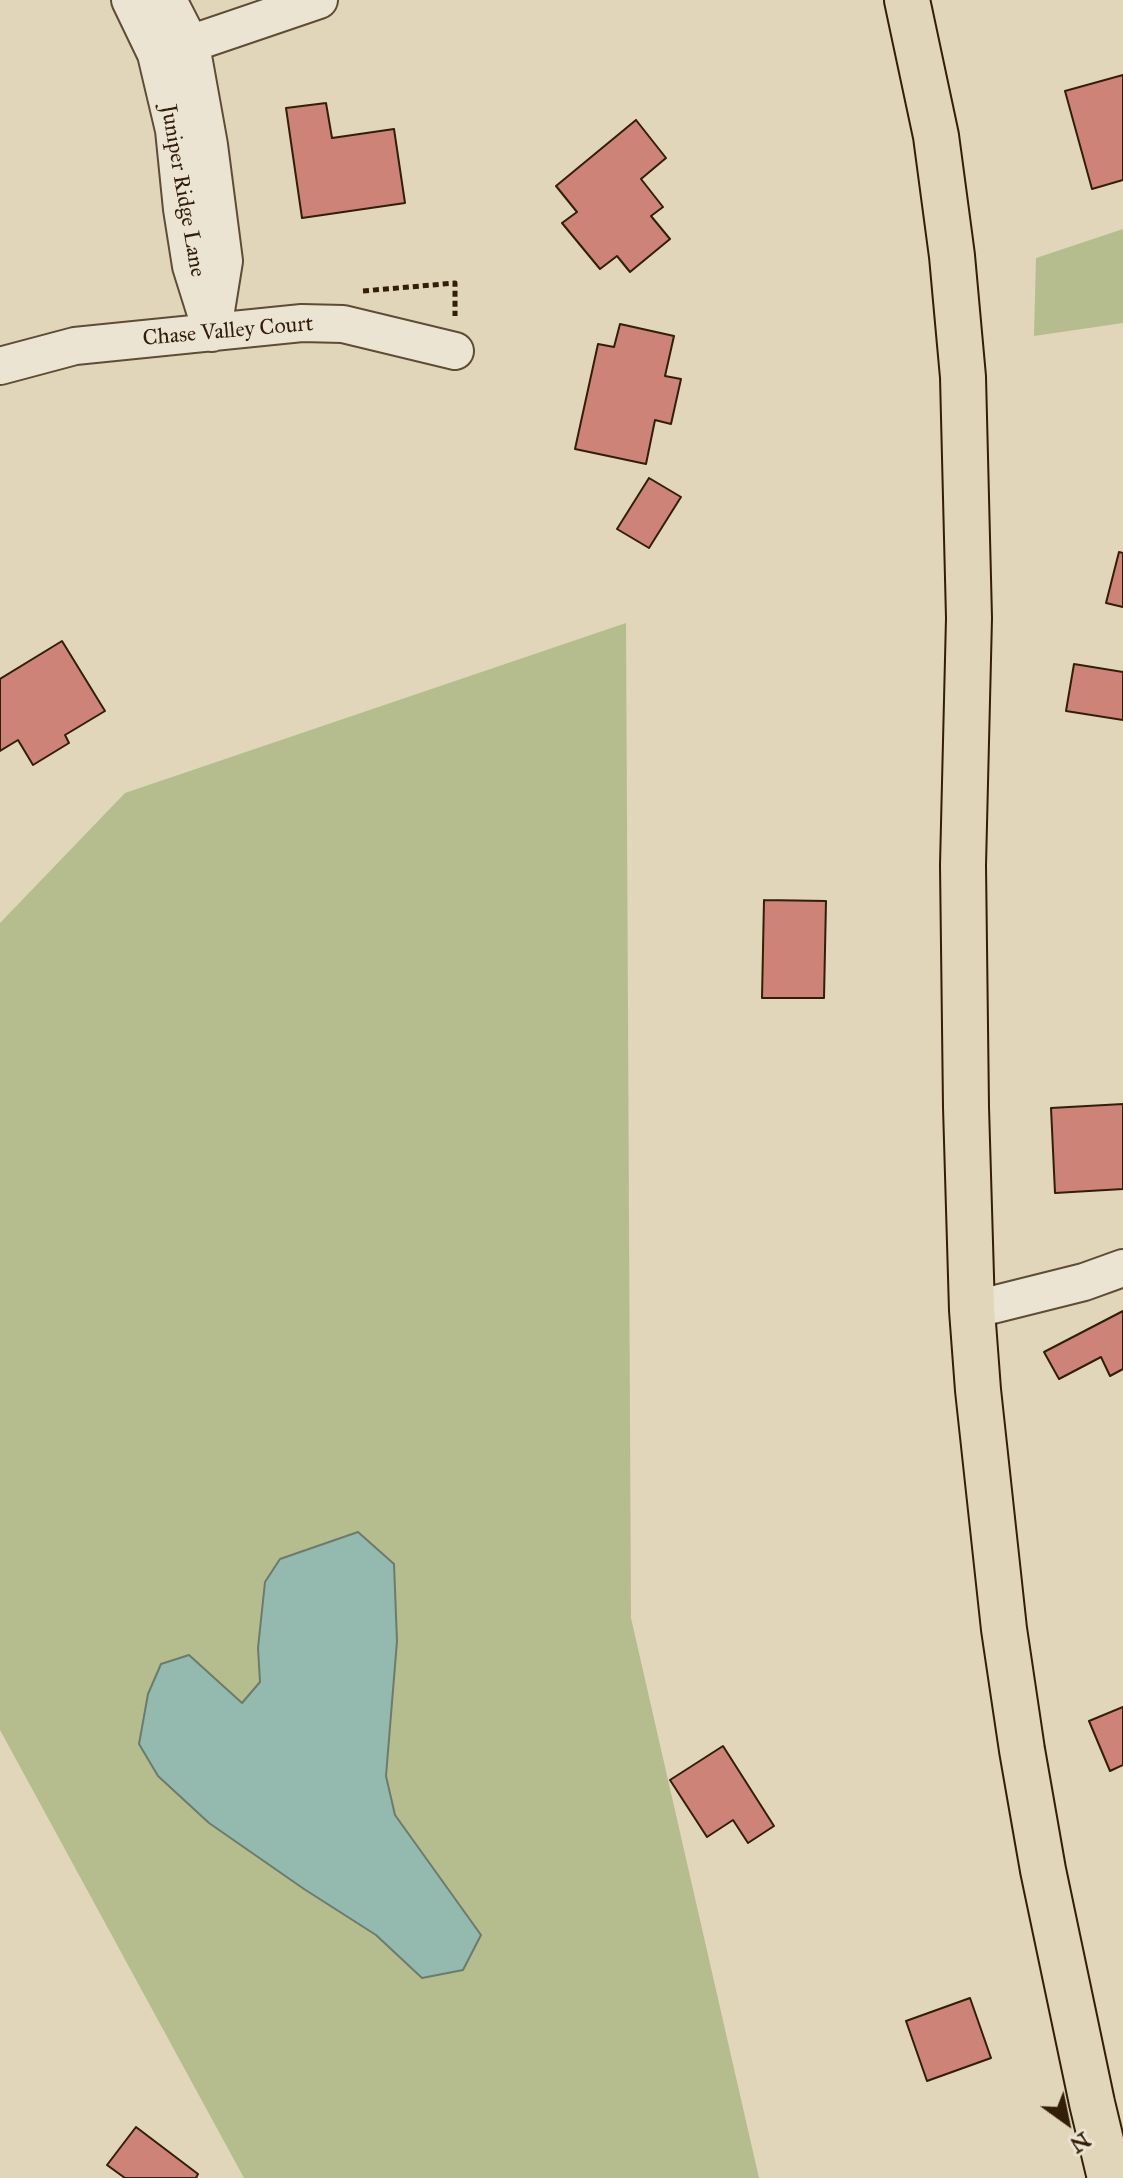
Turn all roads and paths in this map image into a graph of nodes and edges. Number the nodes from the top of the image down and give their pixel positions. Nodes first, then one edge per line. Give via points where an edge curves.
1 (130, 0) edge
2 (168, 0) edge
3 (319, 0) edge
4 (907, 0) edge
5 (191, 45) junction
6 (156, 54) junction
7 (363, 291) dead end
8 (212, 333) junction
9 (455, 351) joint
10 (0, 366) edge
11 (1123, 1268) edge
12 (972, 1310) junction
13 (1110, 2178) edge

1 - 6 street, Juniper Ridge Lane
2 - 5 street, Juniper Ridge Lane
3 - 5 street
4 - 12 main road via 936,136 963,377 969,618 963,895
5 - 6 street
5 - 8 street, Juniper Ridge Lane via 224,261
6 - 8 street, Juniper Ridge Lane via 174,130 191,266
7 - 9 path via 455,283
8 - 9 street, Chase Valley Court via 343,324
8 - 10 street, Chase Valley Court via 75,346
11 - 12 street
12 - 13 main road via 1004,1629 1022,1750

